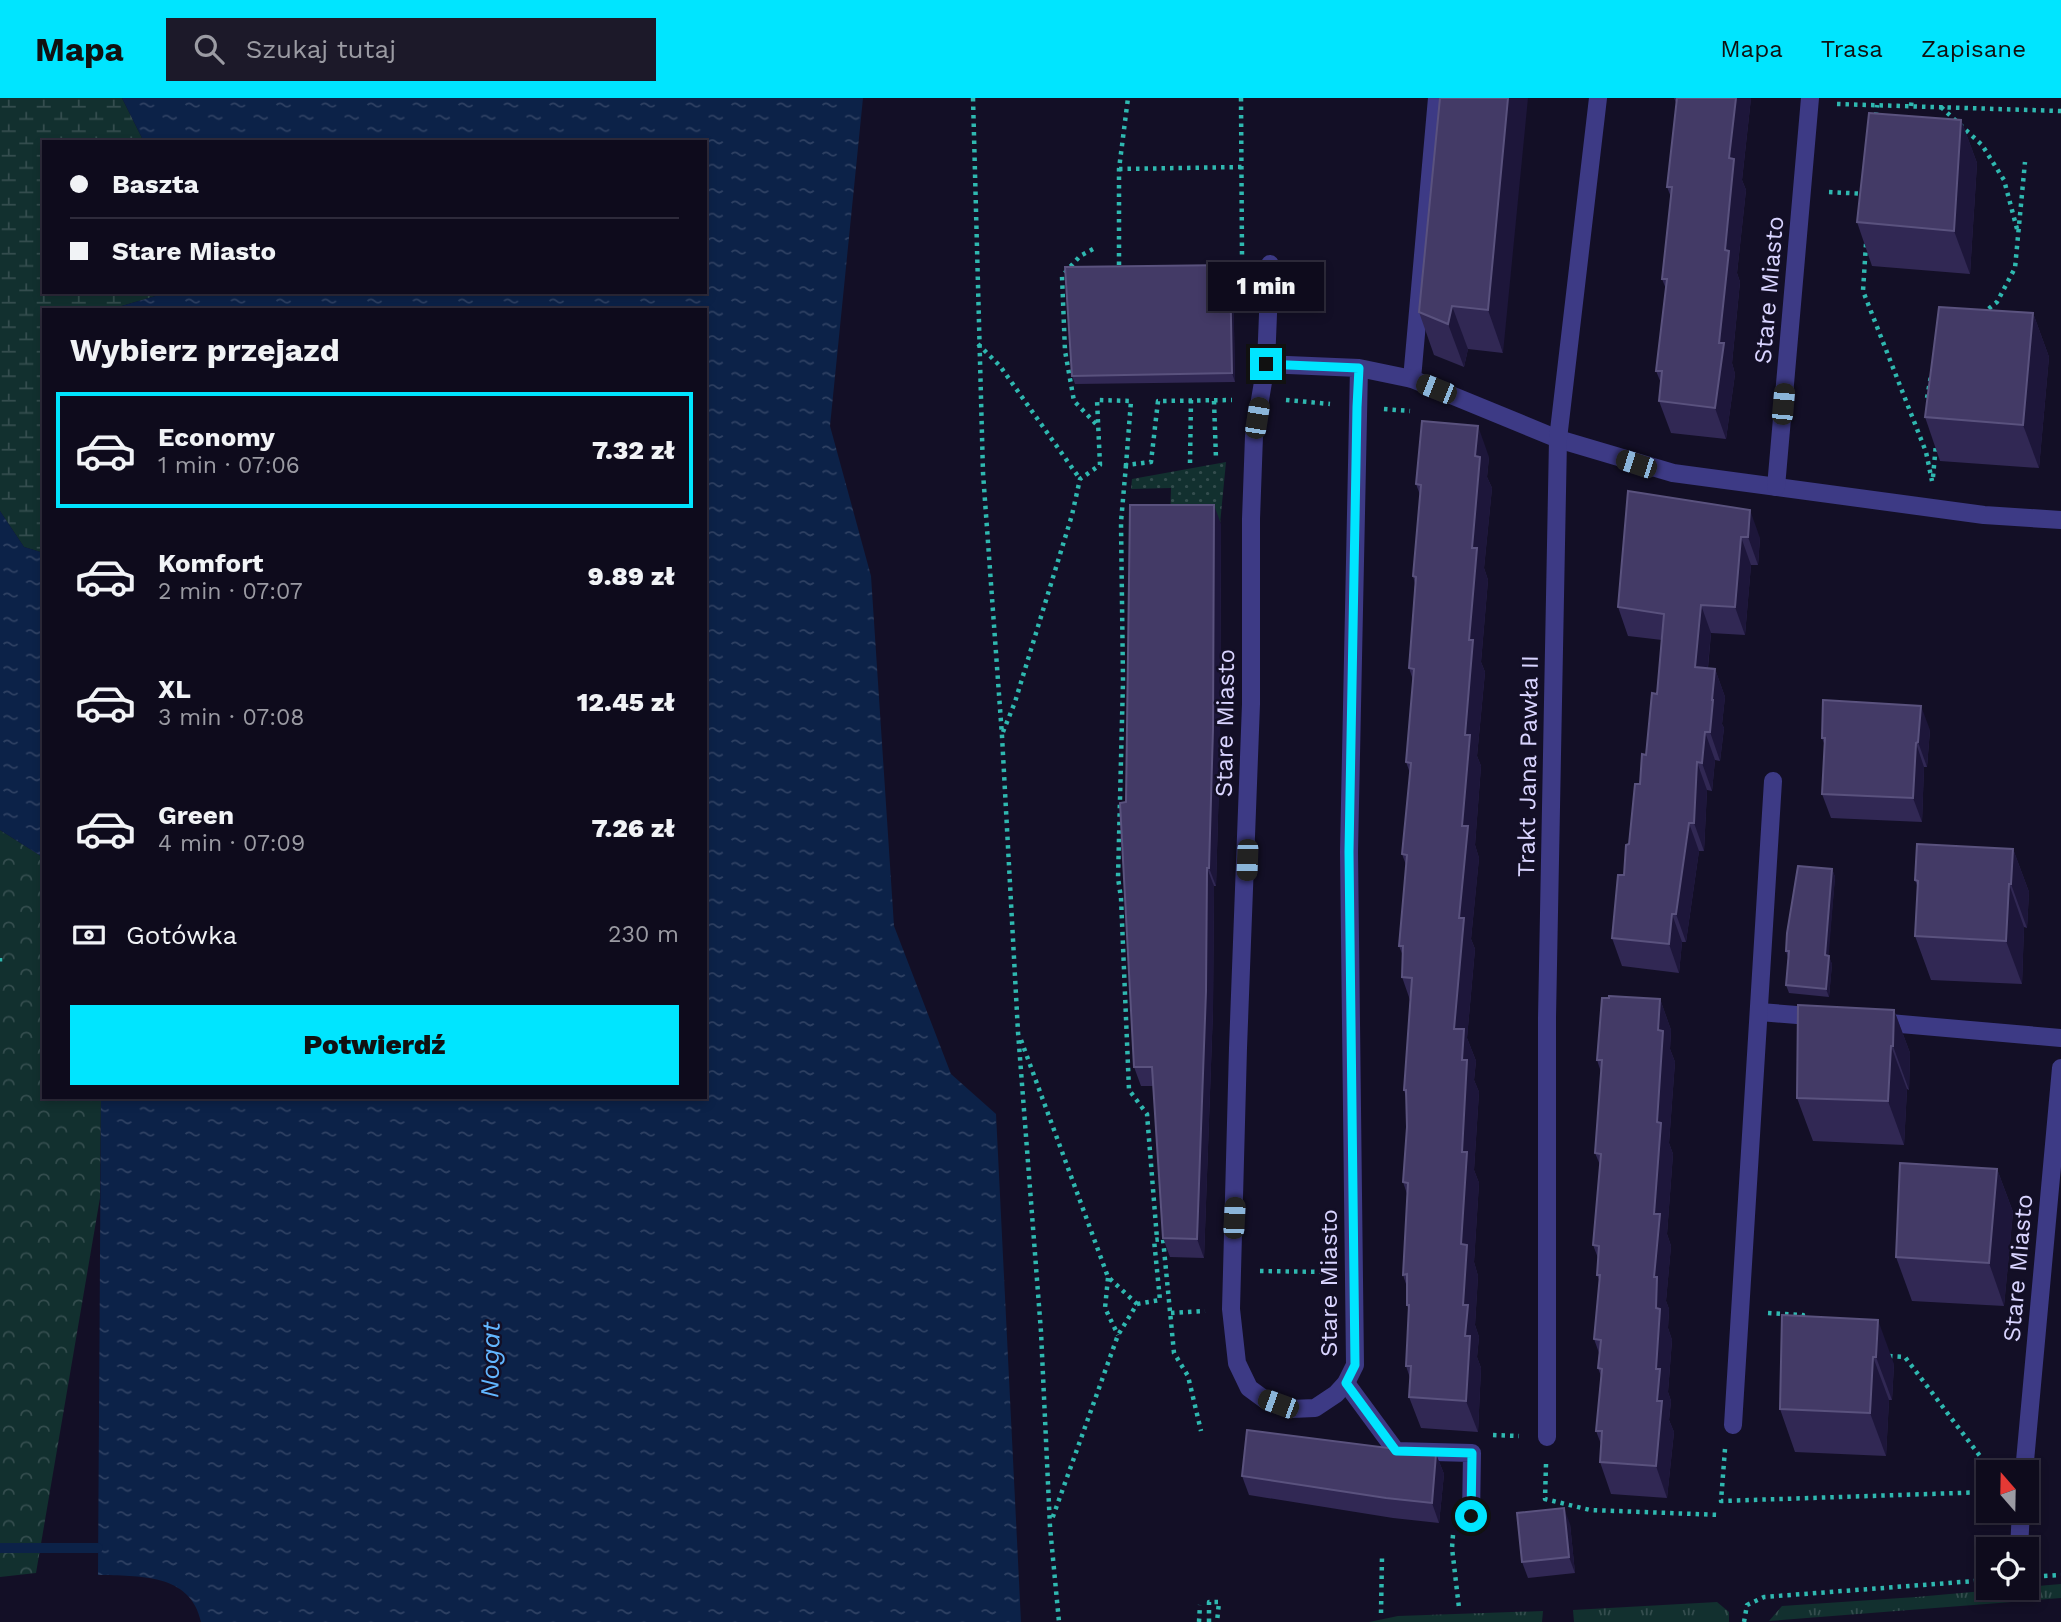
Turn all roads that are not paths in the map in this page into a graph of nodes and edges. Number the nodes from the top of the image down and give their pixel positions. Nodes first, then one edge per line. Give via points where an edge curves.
1 (1437, 98) edge
2 (1598, 98) edge
3 (1818, 101) edge
4 (1270, 264) dead end
5 (1266, 364) junction
6 (1359, 368) junction
7 (1412, 379) junction
8 (1559, 439) junction
9 (1776, 487) junction
10 (2061, 520) edge
11 (1773, 781) dead end
12 (1760, 1012) junction
13 (2061, 1038) edge
14 (2061, 1068) edge
15 (1346, 1383) junction
16 (1733, 1425) road end
17 (1547, 1437) road end
18 (2025, 1460) edge
19 (1471, 1516) road end

1 - 7 street
2 - 8 street, Trakt Jana Pawła II
3 - 9 street, Stare Miasto
4 - 5 street, Stare Miasto
5 - 6 street
5 - 15 street, Stare Miasto via 1254,436 1251,704 1231,1309 1237,1363 1249,1388 1264,1399 1291,1409 1315,1408
6 - 7 street
6 - 15 street, Stare Miasto via 1349,852 1355,1365
7 - 8 street
8 - 9 street via 1673,473
8 - 17 street, Trakt Jana Pawła II via 1547,1018
9 - 10 street via 1984,515
11 - 12 street
12 - 13 street
12 - 16 street
14 - 18 street, Stare Miasto
15 - 19 street via 1396,1451 1472,1453

